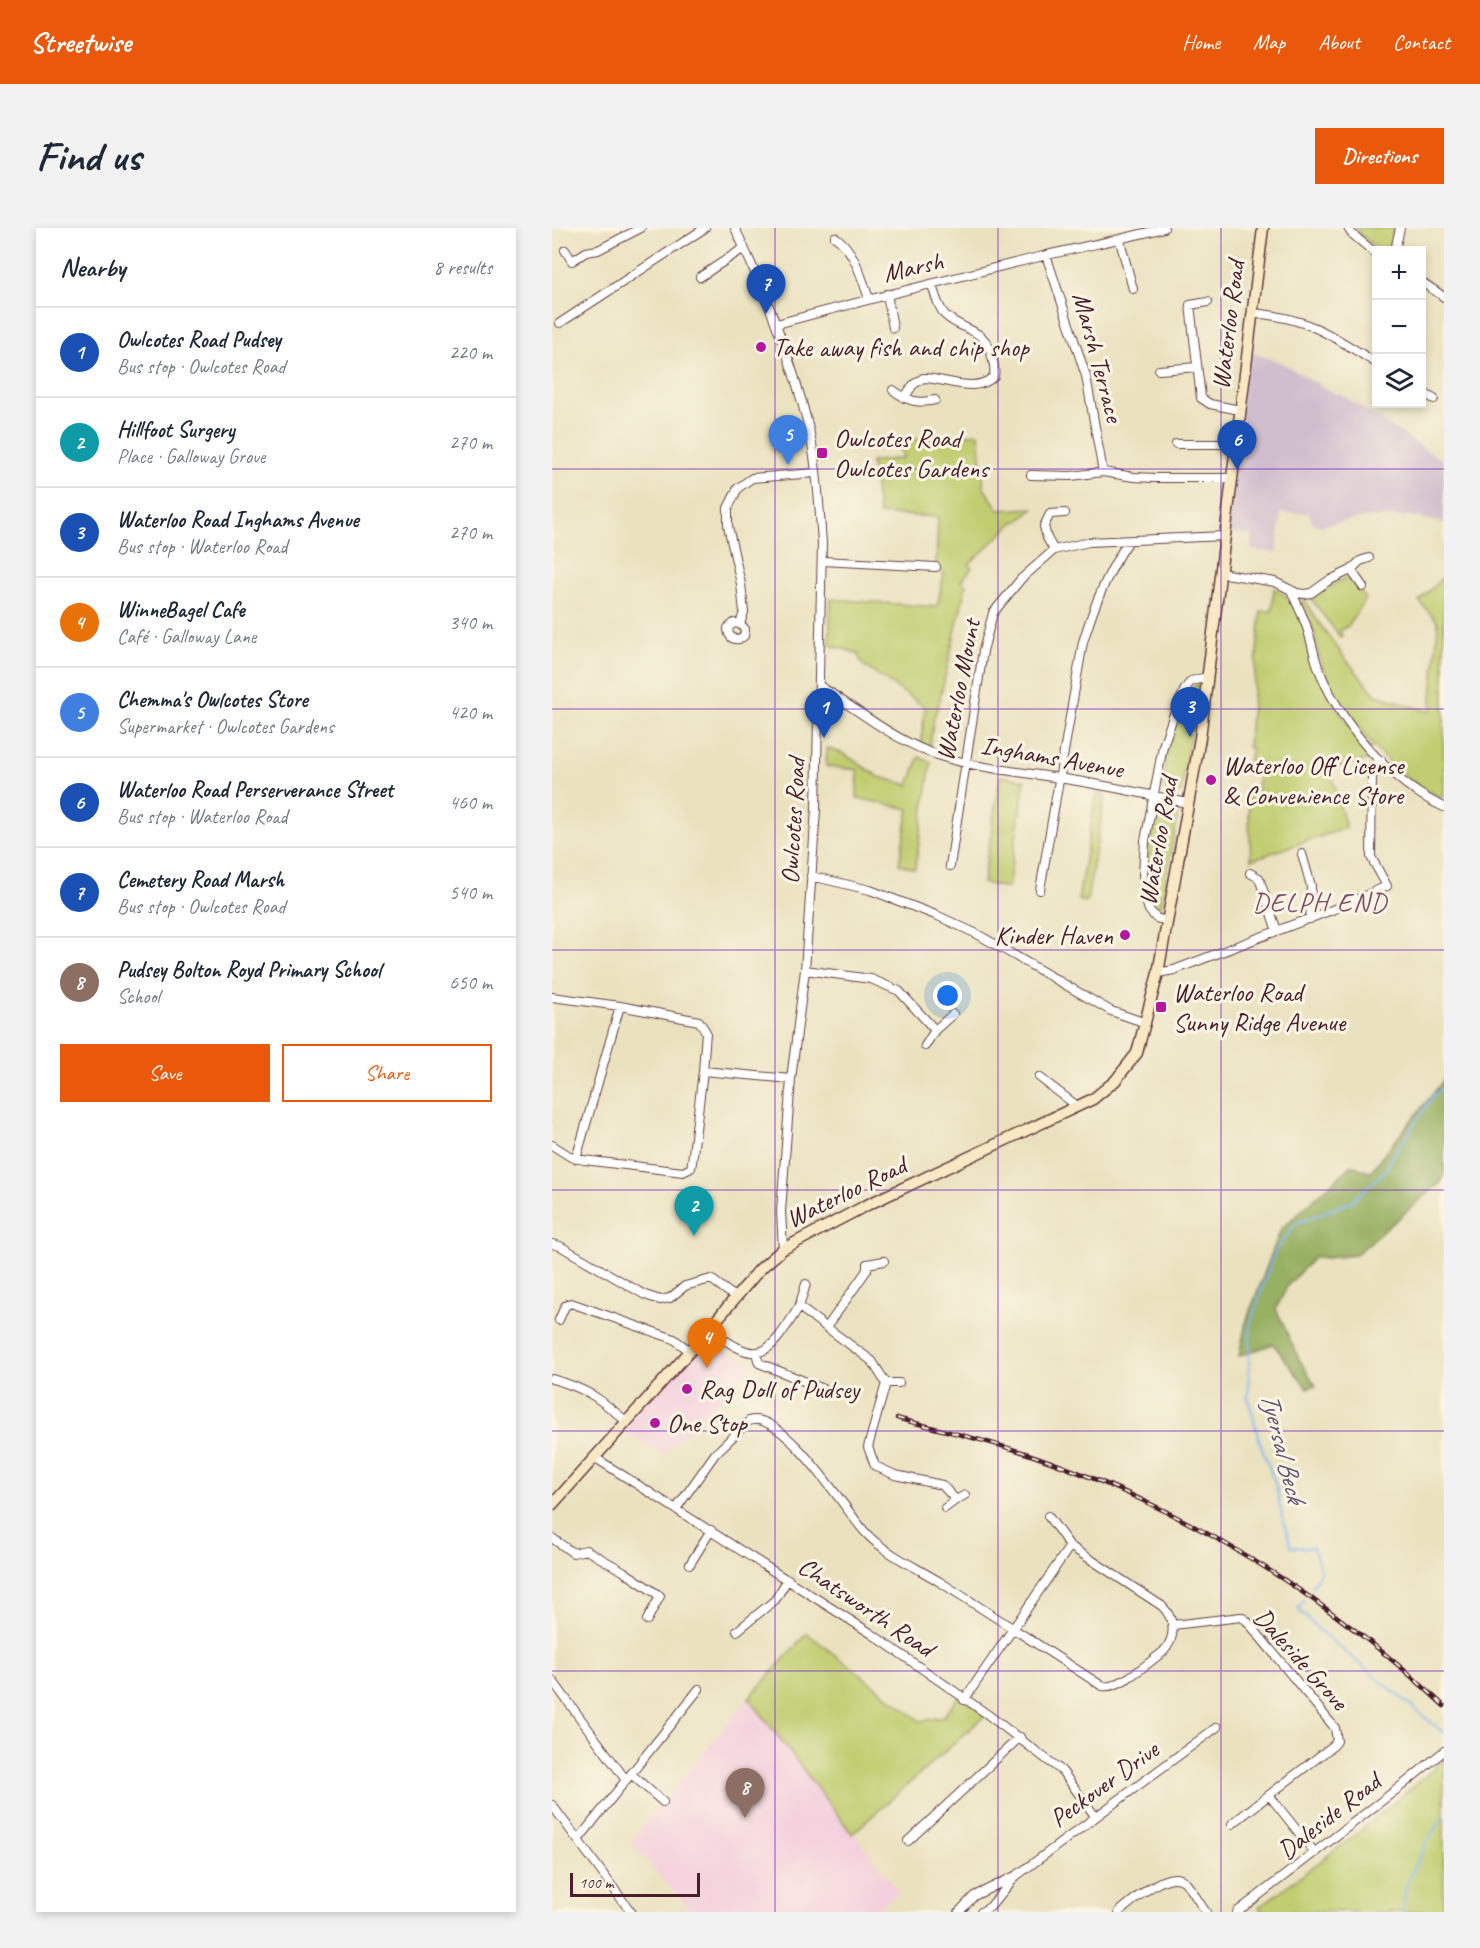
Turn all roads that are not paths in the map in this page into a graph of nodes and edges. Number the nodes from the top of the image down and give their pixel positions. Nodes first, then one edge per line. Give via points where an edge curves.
1 (641, 228) edge
2 (705, 228) edge
3 (735, 228) edge
4 (1164, 228) edge
5 (1263, 228) edge
6 (1348, 228) edge
7 (1400, 228) edge
8 (835, 237) dead end
9 (1120, 241) junction
10 (1396, 246) edge
11 (744, 248) junction
12 (565, 250) dead end
13 (1372, 250) edge
14 (1046, 255) junction
15 (700, 277) dead end
16 (932, 285) junction
17 (1426, 285) edge
18 (1133, 289) dead end
19 (887, 294) junction
20 (1444, 297) edge
21 (869, 299) junction
22 (1208, 302) dead end
23 (1252, 313) junction
24 (560, 323) dead end
25 (777, 324) junction
26 (893, 328) dead end
27 (1372, 360) edge
28 (1197, 367) junction
29 (1159, 370) dead end
30 (893, 390) dead end
31 (1426, 394) edge
32 (904, 398) junction
33 (1434, 399) dead end
34 (934, 400) dead end
35 (1240, 410) junction
36 (1176, 444) dead end
37 (1236, 444) junction
38 (1103, 472) junction
39 (815, 473) junction
40 (1031, 475) dead end
41 (1233, 478) junction
42 (1065, 513) dead end
43 (1225, 536) junction
44 (1129, 541) junction
45 (1054, 550) junction
46 (1369, 558) dead end
47 (823, 561) junction
48 (936, 567) dead end
49 (1351, 570) junction
50 (1220, 573) junction
51 (1363, 587) dead end
52 (1291, 590) junction
53 (740, 624) dead end
54 (1207, 676) junction
55 (820, 686) junction
56 (1381, 760) junction
57 (965, 763) junction
58 (1059, 778) junction
59 (1155, 796) junction
60 (1187, 804) junction
61 (1444, 807) edge
62 (1302, 854) dead end
63 (950, 866) dead end
64 (1250, 873) dead end
65 (812, 876) junction
66 (1040, 890) dead end
67 (1310, 919) junction
68 (1167, 921) junction
69 (1277, 931) junction
70 (805, 970) junction
71 (1158, 973) junction
72 (552, 997) edge
73 (620, 1006) junction
74 (953, 1014) dead end
75 (1146, 1023) junction
76 (935, 1030) junction
77 (925, 1046) dead end
78 (703, 1071) junction
79 (1039, 1077) dead end
80 (791, 1079) junction
81 (1077, 1106) junction
82 (552, 1145) edge
83 (576, 1159) junction
84 (552, 1244) edge
85 (783, 1249) junction
86 (884, 1261) dead end
87 (807, 1284) dead end
88 (735, 1297) junction
89 (799, 1307) junction
90 (559, 1320) dead end
91 (827, 1327) junction
92 (710, 1329) junction
93 (690, 1351) junction
94 (756, 1353) junction
95 (552, 1379) edge
96 (886, 1383) junction
97 (898, 1383) dead end
98 (836, 1394) dead end
99 (627, 1422) junction
100 (594, 1457) junction
101 (965, 1494) dead end
102 (956, 1500) junction
103 (552, 1505) edge
104 (945, 1508) dead end
105 (676, 1509) junction
106 (1048, 1516) dead end
107 (711, 1530) junction
108 (552, 1538) edge
109 (1070, 1546) junction
110 (599, 1559) junction
111 (690, 1564) dead end
112 (593, 1568) dead end
113 (788, 1579) junction
114 (647, 1620) dead end
115 (1173, 1625) junction
116 (1014, 1629) junction
117 (737, 1631) dead end
118 (552, 1680) edge
119 (699, 1689) dead end
120 (964, 1700) junction
121 (1217, 1727) dead end
122 (1020, 1737) junction
123 (1444, 1751) edge
124 (628, 1777) junction
125 (1269, 1795) junction
126 (663, 1802) dead end
127 (552, 1805) edge
128 (1095, 1816) junction
129 (1232, 1824) dead end
130 (578, 1840) junction
131 (908, 1841) dead end
132 (1315, 1853) junction
133 (1016, 1875) junction
134 (631, 1912) edge
135 (959, 1912) edge
136 (981, 1912) edge
137 (1119, 1912) edge
138 (1206, 1912) edge
139 (1237, 1912) edge

1 - 12 street via 572,261
2 - 24 street
3 - 11 street, Owlcotes Road
4 - 9 street, Marsh
5 - 23 main road, Waterloo Road
6 - 13 street
7 - 10 street
8 - 21 street via 843,242 860,272
9 - 14 street, Marsh
9 - 18 street
11 - 15 street
11 - 25 street, Owlcotes Road
14 - 16 street, Marsh
14 - 38 street, Marsh Terrace via 1086,376
16 - 19 street, Marsh
16 - 32 street via 945,315 985,340 994,376 968,385 923,378
17 - 20 street
19 - 21 street, Marsh
19 - 26 street
21 - 25 street, Marsh
22 - 28 street via 1190,305
23 - 27 street via 1279,315 1322,330
23 - 35 main road, Waterloo Road
25 - 39 street, Owlcotes Road via 807,423
28 - 29 street
28 - 35 street via 1201,398 1210,404
30 - 32 street
31 - 33 street
32 - 34 street via 917,403
35 - 37 main road, Waterloo Road
36 - 37 street
37 - 41 main road, Waterloo Road
38 - 40 street
38 - 41 street via 1155,478
39 - 47 street, Owlcotes Road
39 - 53 street via 752,478 738,488 728,508 744,612
41 - 43 main road, Waterloo Road
42 - 45 street via 1050,514 1044,526
43 - 44 street, Waterloo Mount
43 - 50 main road, Waterloo Road
44 - 45 street, Waterloo Mount via 1089,542
44 - 58 street via 1092,611
45 - 57 street, Waterloo Mount via 1021,579 993,613
46 - 49 street
47 - 48 street
47 - 55 street, Owlcotes Road
49 - 51 street
49 - 52 street via 1311,593
50 - 52 street via 1275,582
50 - 54 main road, Waterloo Road
52 - 56 street via 1307,627 1319,671 1344,719
54 - 59 street via 1191,681 1185,689 1163,747
54 - 60 main road, Waterloo Road
55 - 57 street, Inghams Avenue via 887,732 928,752
55 - 65 street, Owlcotes Road
56 - 61 street via 1414,791
56 - 67 street via 1372,776 1371,857 1387,886
57 - 58 street, Inghams Avenue
57 - 63 street, Waterloo Mount
58 - 59 street, Inghams Avenue
58 - 66 street
59 - 60 street, Inghams Avenue
59 - 68 street via 1145,841 1143,875 1149,910 1156,918
60 - 68 main road, Waterloo Road
62 - 67 street via 1311,886
64 - 69 street via 1259,878
65 - 70 street, Owlcotes Road
65 - 75 street via 870,890 938,916 1111,1011
67 - 69 street
68 - 71 main road, Waterloo Road
69 - 71 street
70 - 76 street via 871,978 899,991
70 - 80 street, Owlcotes Road
71 - 75 main road, Waterloo Road
72 - 73 street
73 - 78 street via 699,1021 706,1032
73 - 83 street
74 - 76 street
75 - 81 main road, Waterloo Road via 1137,1053 1125,1070 1100,1094
76 - 77 street
78 - 80 street
78 - 83 street via 692,1162 687,1171
79 - 81 street
80 - 85 street, Owlcotes Road via 781,1212
81 - 85 main road, Waterloo Road
82 - 83 street
84 - 88 street via 660,1300 670,1298 685,1286 711,1279
85 - 88 main road, Waterloo Road
86 - 91 street via 867,1264 867,1270
87 - 89 street
88 - 92 main road, Waterloo Road
89 - 91 street
89 - 94 street via 780,1336
90 - 93 street via 565,1306 572,1303 674,1339
91 - 96 street via 872,1361
92 - 93 main road, Waterloo Road
92 - 94 street via 729,1344
93 - 99 main road, Waterloo Road
94 - 98 street via 759,1363
95 - 99 street via 595,1395
96 - 97 street
96 - 102 street via 868,1447 875,1466 895,1475 942,1485
99 - 100 main road, Waterloo Road
100 - 103 main road, Waterloo Road
100 - 105 street, Chatsworth Road
101 - 102 street
102 - 104 street
105 - 107 street, Chatsworth Road
105 - 116 street via 715,1454 749,1421 764,1422 800,1448 875,1542
106 - 109 street
107 - 111 street
107 - 113 street, Chatsworth Road
108 - 110 street via 573,1553 586,1550
109 - 115 street via 1162,1606
109 - 116 street
110 - 112 street
110 - 114 street via 660,1596
113 - 117 street via 775,1600
113 - 120 street, Chatsworth Road
115 - 116 street via 1163,1653 1108,1687
115 - 125 street, Daleside Grove via 1237,1617 1246,1620 1335,1728 1334,1745
116 - 120 street
118 - 124 street
119 - 124 street
120 - 122 street, Chatsworth Road
121 - 128 street, Peckover Drive
122 - 128 street, Chatsworth Road via 1062,1771
122 - 131 street
123 - 132 street, Daleside Road
124 - 126 street
124 - 130 street
125 - 129 street, Daleside Grove
125 - 132 street
127 - 130 street
128 - 133 street, Peckover Drive
130 - 134 street
132 - 139 street, Daleside Road
133 - 135 street, Peckover Drive via 974,1896
133 - 136 street, Peckover Drive
137 - 138 street via 1162,1880 1172,1878 1184,1881

